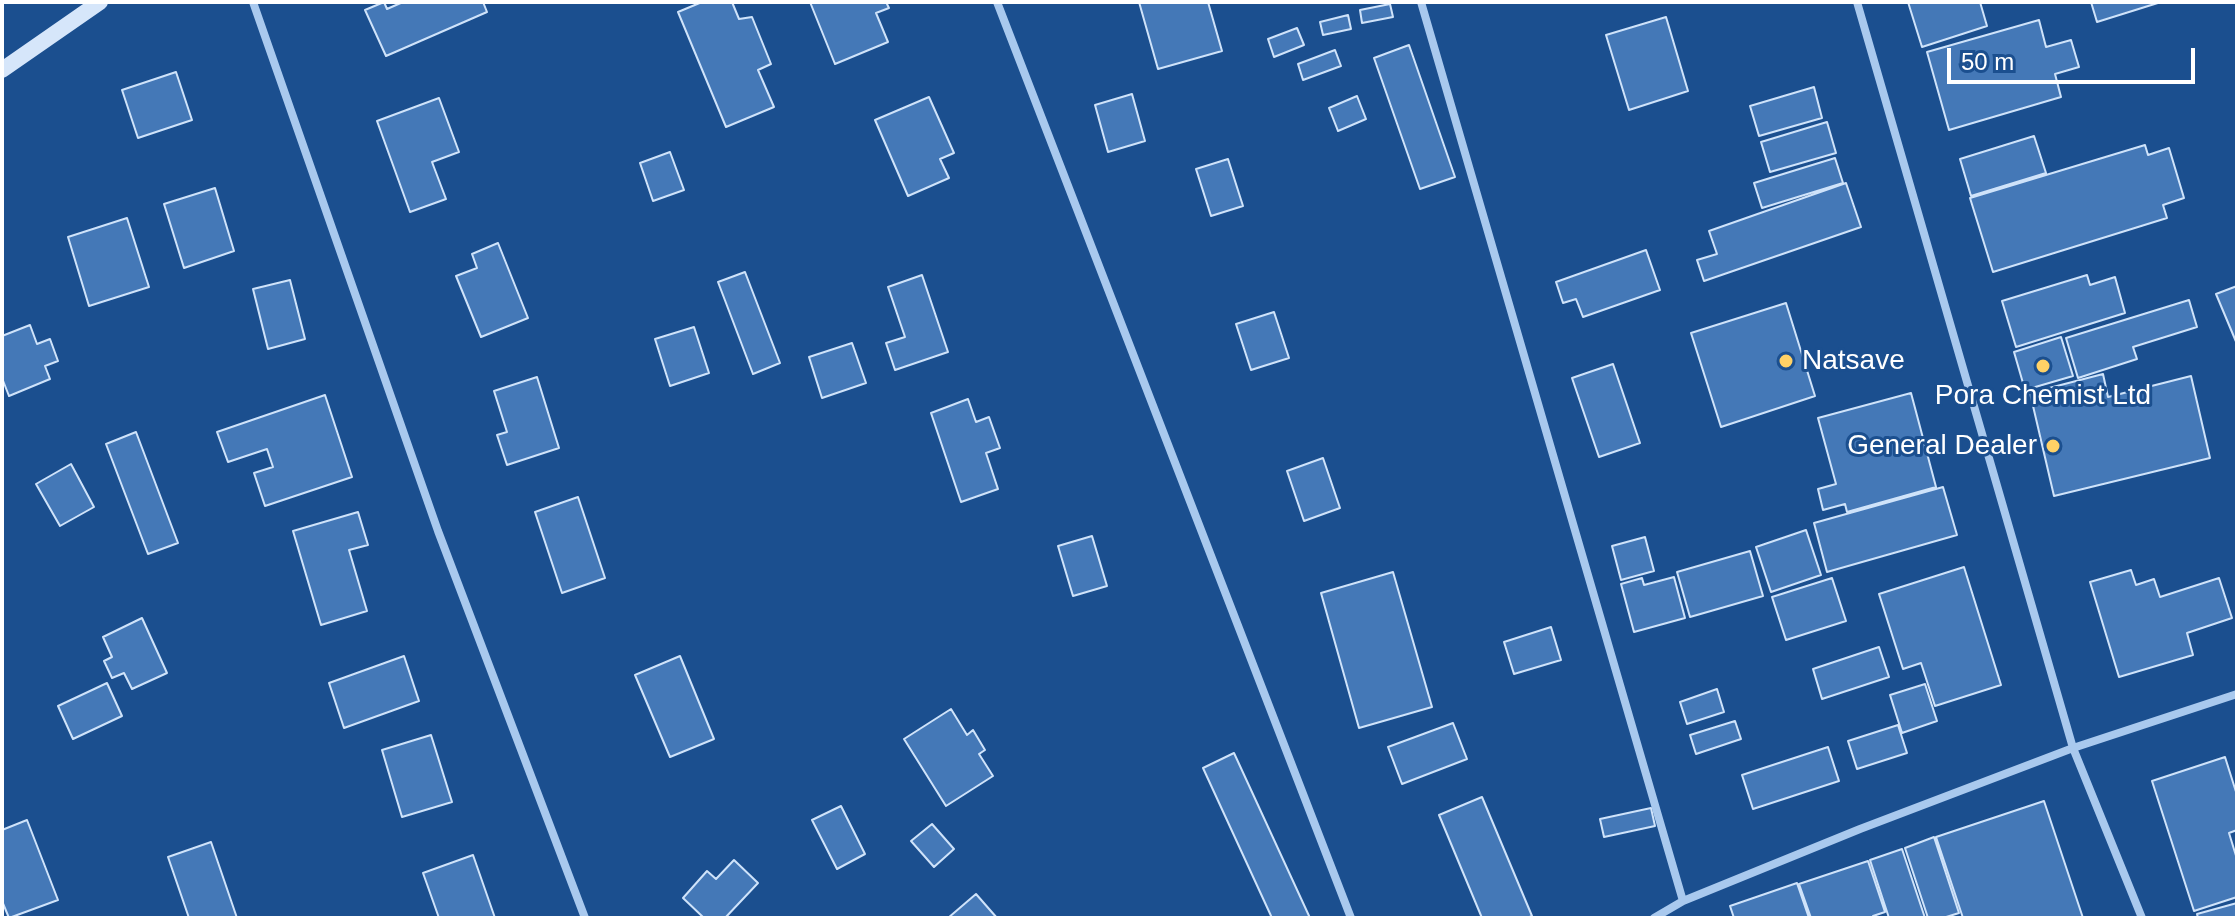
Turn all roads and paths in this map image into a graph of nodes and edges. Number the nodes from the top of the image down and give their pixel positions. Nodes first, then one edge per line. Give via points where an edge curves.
1 (100, 2) edge
2 (253, 2) edge
3 (997, 2) edge
4 (1421, 2) edge
5 (1857, 2) edge
6 (2, 70) edge
7 (2237, 694) edge
8 (2073, 748) junction
9 (1683, 901) junction
10 (585, 918) edge
11 (1351, 918) edge
12 (1654, 918) edge
13 (2142, 918) edge

1 - 6 main road
2 - 10 street via 438,531
3 - 11 street
4 - 9 street
5 - 8 street
7 - 8 street
8 - 9 street
8 - 13 street
9 - 12 street

